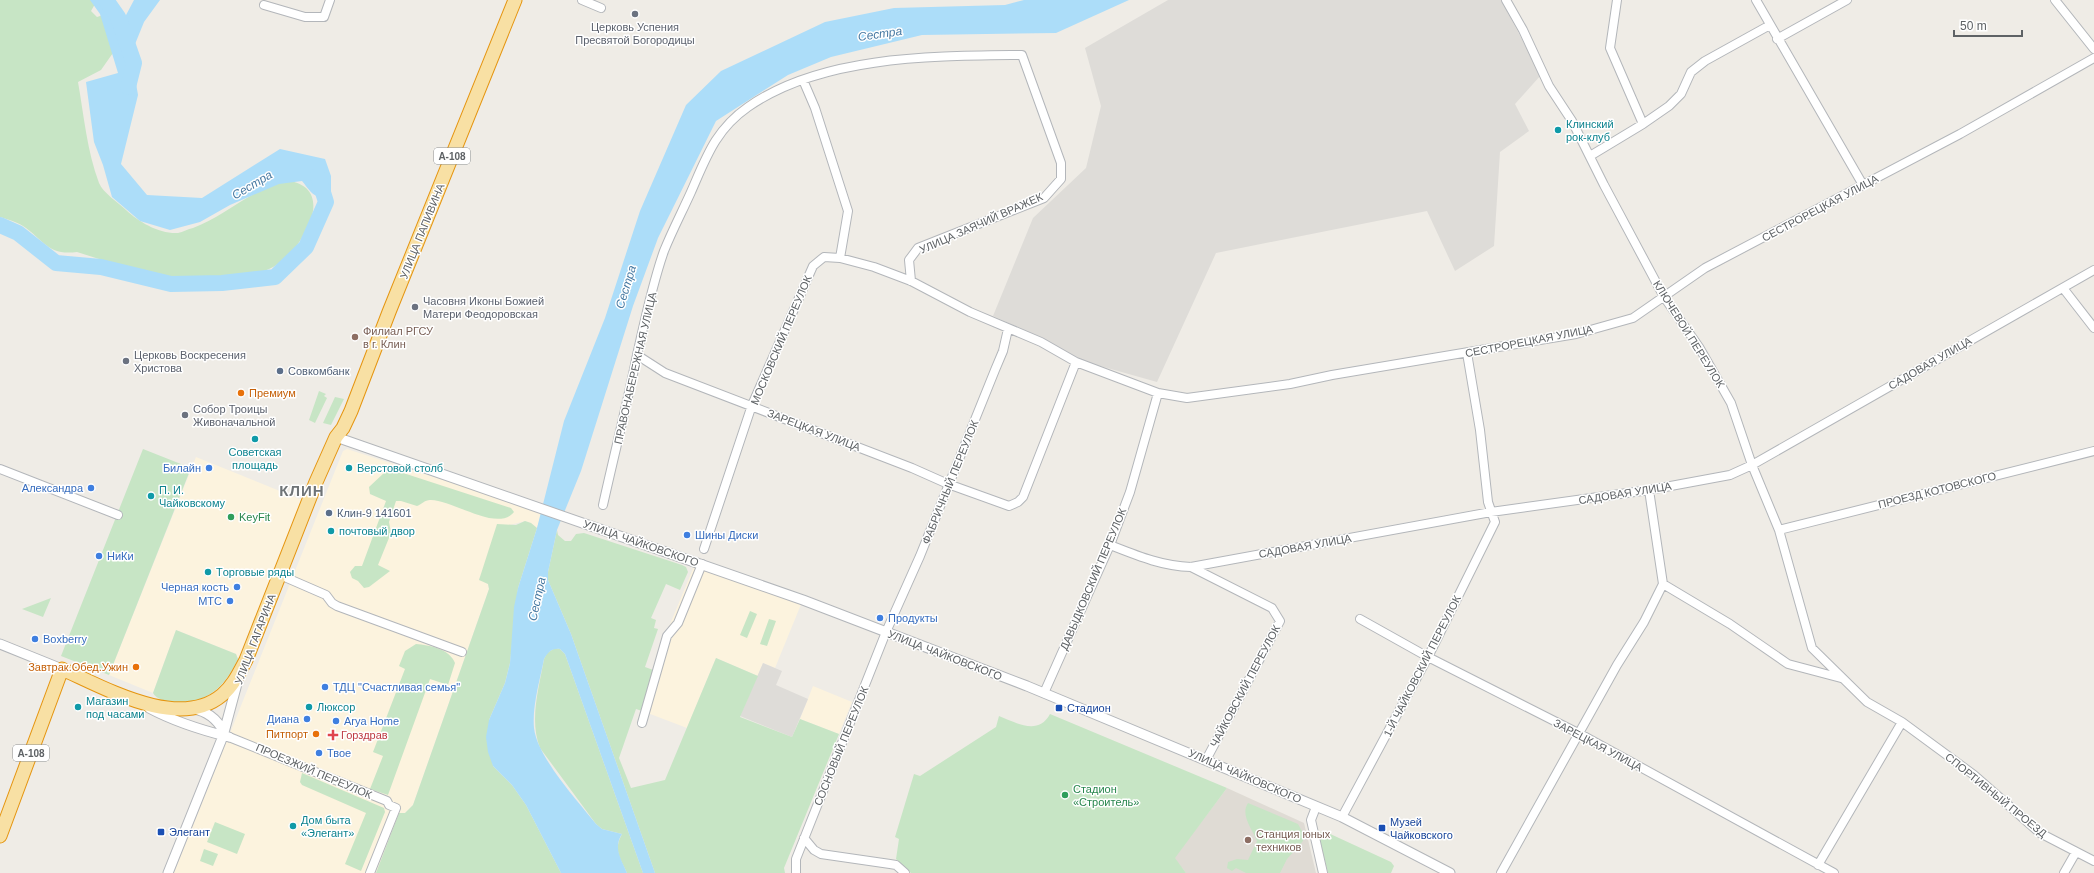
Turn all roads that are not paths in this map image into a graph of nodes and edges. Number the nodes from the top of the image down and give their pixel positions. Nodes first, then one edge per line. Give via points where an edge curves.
1 (330, 0) edge
2 (515, 0) edge
3 (582, 0) edge
4 (1506, 0) edge
5 (1617, 0) edge
6 (1756, 0) edge
7 (1848, 0) edge
8 (2056, 0) edge
9 (264, 5) dead end
10 (601, 8) dead end
11 (1770, 26) junction
12 (1777, 39) junction
13 (2094, 49) edge
14 (1022, 55) joint
15 (2094, 58) edge
16 (803, 80) junction
17 (1643, 124) junction
18 (1590, 156) junction
19 (1863, 185) junction
20 (840, 258) junction
21 (2094, 270) edge
22 (911, 281) junction
23 (2063, 288) junction
24 (1664, 297) junction
25 (2094, 328) edge
26 (1008, 329) junction
27 (1467, 352) junction
28 (637, 355) junction
29 (1076, 362) junction
30 (1158, 394) junction
31 (752, 406) junction
32 (336, 437) junction
33 (2094, 451) edge
34 (1752, 465) junction
35 (0, 469) edge
36 (948, 484) junction
37 (1649, 490) junction
38 (603, 505) dead end
39 (1491, 512) junction
40 (118, 515) dead end
41 (1780, 530) junction
42 (1110, 545) junction
43 (704, 549) dead end
44 (702, 564) junction
45 (1191, 567) junction
46 (280, 575) junction
47 (1663, 584) junction
48 (1360, 619) dead end
49 (886, 632) junction
50 (0, 644) edge
51 (462, 652) dead end
52 (1428, 657) junction
53 (246, 660) junction
54 (62, 669) junction
55 (1842, 678) junction
56 (1044, 693) junction
57 (128, 698) junction
58 (185, 709) junction
59 (1902, 722) junction
60 (642, 723) dead end
61 (1580, 734) junction
62 (225, 735) junction
63 (1206, 760) junction
64 (1316, 807) junction
65 (1342, 818) junction
66 (0, 836) edge
67 (804, 838) junction
68 (2076, 852) junction
69 (2094, 861) edge
70 (1818, 865) junction
71 (168, 873) edge
72 (370, 873) edge
73 (796, 873) edge
74 (905, 873) edge
75 (1323, 873) edge
76 (1450, 873) edge
77 (1501, 873) edge
78 (1834, 873) edge
79 (2064, 873) edge

1 - 9 street via 324,17 305,16
2 - 32 highway, УЛИЦА ПАПИВИНА / А-108 via 351,411
3 - 10 street
4 - 18 street, КЛЮЧЕВОЙ ПЕРЕУЛОК via 1524,30 1549,86 1572,121
5 - 17 street via 1610,48
6 - 11 street
7 - 12 street
8 - 13 street
11 - 12 street
11 - 17 street via 1706,61 1692,72 1681,94
12 - 19 street
14 - 16 street, ПРАВОНАБЕРЕЖНАЯ УЛИЦА via 940,55 847,67
14 - 22 street, УЛИЦА ЗАЯЧИЙ ВРАЖЕК via 1061,163 1061,178 1044,198 918,248 909,260
15 - 19 street, СЕСТРОРЕЦКАЯ УЛИЦА via 1960,134
16 - 20 street via 848,211
16 - 28 street, ПРАВОНАБЕРЕЖНАЯ УЛИЦА via 747,107 717,136 706,154 664,251 644,318
17 - 18 street
18 - 24 street, КЛЮЧЕВОЙ ПЕРЕУЛОК
19 - 24 street, СЕСТРОРЕЦКАЯ УЛИЦА via 1705,268
20 - 22 street, МОСКОВСКИЙ ПЕРЕУЛОК
20 - 31 street, МОСКОВСКИЙ ПЕРЕУЛОК via 824,257 813,266
21 - 23 street, САДОВАЯ УЛИЦА
22 - 26 street, МОСКОВСКИЙ ПЕРЕУЛОК
23 - 25 street
23 - 34 street, САДОВАЯ УЛИЦА
24 - 27 street, СЕСТРОРЕЦКАЯ УЛИЦА via 1633,318 1576,334
24 - 34 street, КЛЮЧЕВОЙ ПЕРЕУЛОК via 1699,347 1731,402
26 - 29 street, СЕСТРОРЕЦКАЯ УЛИЦА via 1041,342
26 - 36 street, ФАБРИЧНЫЙ ПЕРЕУЛОК via 1003,351
27 - 30 street, СЕСТРОРЕЦКАЯ УЛИЦА via 1290,384 1187,398
27 - 39 street, 1-Й ЧАЙКОВСКИЙ ПЕРЕУЛОК
28 - 31 street, ЗАРЕЦКАЯ УЛИЦА via 665,373
28 - 38 street, ПРАВОНАБЕРЕЖНАЯ УЛИЦА
29 - 30 street, СЕСТРОРЕЦКАЯ УЛИЦА
29 - 36 street, ЗАРЕЦКАЯ УЛИЦА via 1023,497 1018,502 1009,506
30 - 42 street, ДАВЫДКОВСКИЙ ПЕРЕУЛОК via 1130,492
31 - 36 street, ЗАРЕЦКАЯ УЛИЦА
31 - 43 street, МОСКОВСКИЙ ПЕРЕУЛОК
32 - 44 street, УЛИЦА ЧАЙКОВСКОГО
32 - 46 highway, УЛИЦА ГАГАРИНА / А-108
33 - 41 street, ПРОЕЗД КОТОВСКОГО
34 - 37 street, САДОВАЯ УЛИЦА via 1730,475
34 - 41 street, КЛЮЧЕВОЙ ПЕРЕУЛОК
35 - 40 street
36 - 49 street, ФАБРИЧНЫЙ ПЕРЕУЛОК
37 - 39 street, САДОВАЯ УЛИЦА
37 - 47 street
39 - 45 street, САДОВАЯ УЛИЦА
39 - 52 street, 1-Й ЧАЙКОВСКИЙ ПЕРЕУЛОК via 1495,522
41 - 55 street, КЛЮЧЕВОЙ ПЕРЕУЛОК via 1812,648
42 - 45 street, САДОВАЯ УЛИЦА via 1150,561 1170,566
42 - 56 street, ДАВЫДКОВСКИЙ ПЕРЕУЛОК
44 - 49 street, УЛИЦА ЧАЙКОВСКОГО
44 - 60 street via 678,623 666,636
45 - 63 street, ЧАЙКОВСКИЙ ПЕРЕУЛОК via 1272,608 1280,621
46 - 51 street via 326,595 337,606
46 - 53 highway, УЛИЦА ГАГАРИНА / А-108
47 - 55 street via 1730,624 1788,664
47 - 61 street
48 - 52 street, ЗАРЕЦКАЯ УЛИЦА
49 - 56 street, УЛИЦА ЧАЙКОВСКОГО
49 - 67 street, СОСНОВЫЙ ПЕРЕУЛОК
50 - 54 street
52 - 61 street, ЗАРЕЦКАЯ УЛИЦА
52 - 65 street, 1-Й ЧАЙКОВСКИЙ ПЕРЕУЛОК
53 - 58 highway, А-108 via 234,683 220,697 198,707
53 - 62 street, УЛИЦА ГАГАРИНА via 237,684
54 - 57 highway, А-108
54 - 66 highway, А-108
55 - 59 street, СПОРТИВНЫЙ ПРОЕЗД via 1867,702
56 - 63 street, УЛИЦА ЧАЙКОВСКОГО
57 - 58 highway, А-108 via 171,710
57 - 62 street via 211,734
58 - 62 street via 209,714
59 - 68 street, СПОРТИВНЫЙ ПРОЕЗД via 1974,775 2040,833
59 - 70 street
61 - 70 street, ЗАРЕЦКАЯ УЛИЦА
61 - 77 street
62 - 71 street, УЛИЦА ГАГАРИНА
62 - 72 street, ПРОЕЗЖИЙ ПЕРЕУЛОК via 387,801 396,808
63 - 64 street, УЛИЦА ЧАЙКОВСКОГО
64 - 65 street, УЛИЦА ЧАЙКОВСКОГО
64 - 75 street via 1311,820
65 - 76 street, УЛИЦА ЧАЙКОВСКОГО
67 - 73 street, СОСНОВЫЙ ПЕРЕУЛОК via 796,859
67 - 74 street via 821,854 896,865
68 - 69 street, СПОРТИВНЫЙ ПРОЕЗД
68 - 79 street
70 - 78 street, ЗАРЕЦКАЯ УЛИЦА

